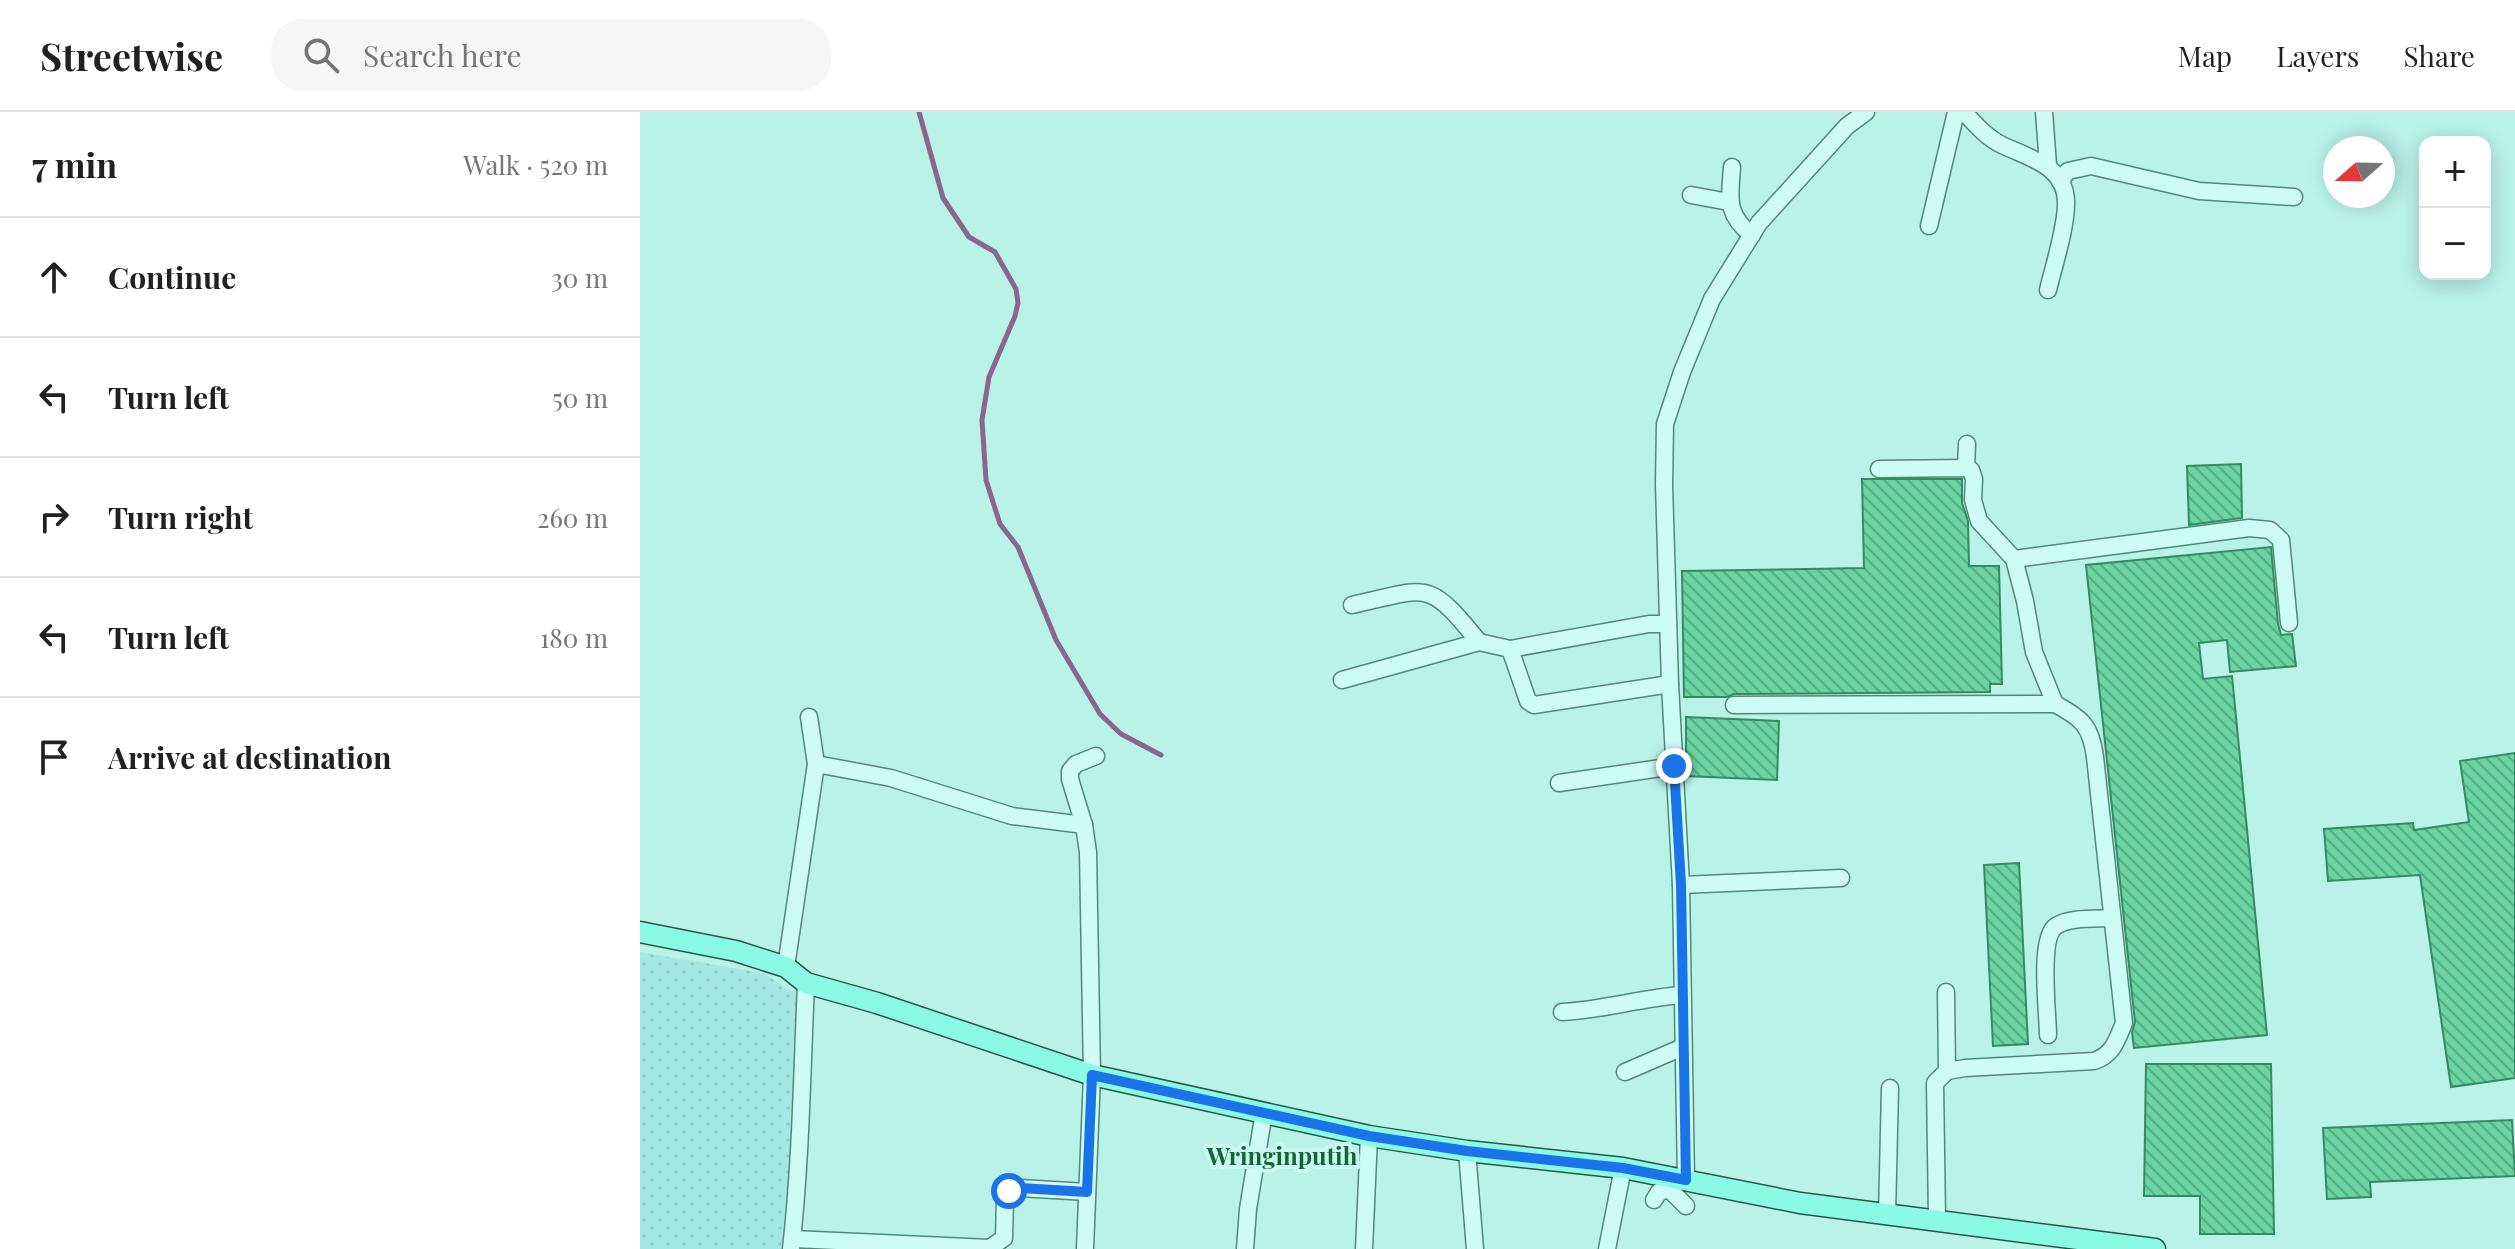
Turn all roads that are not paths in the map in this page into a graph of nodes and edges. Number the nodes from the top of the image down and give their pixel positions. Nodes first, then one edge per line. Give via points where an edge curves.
1 (1866, 112) edge
2 (1956, 112) edge
3 (1964, 112) edge
4 (2044, 112) edge
5 (2048, 165) junction
6 (1732, 167) dead end
7 (2060, 181) junction
8 (1691, 195) dead end
9 (2294, 197) dead end
10 (1729, 202) junction
11 (1929, 226) dead end
12 (1752, 235) junction
13 (2048, 290) dead end
14 (1967, 444) dead end
15 (1966, 468) junction
16 (1879, 469) dead end
17 (2014, 559) junction
18 (1352, 605) dead end
19 (2289, 623) dead end
20 (1668, 624) junction
21 (1479, 642) junction
22 (1510, 649) junction
23 (1342, 680) dead end
24 (1670, 684) junction
25 (2055, 704) junction
26 (1734, 705) dead end
27 (809, 717) dead end
28 (1096, 756) dead end
29 (816, 764) junction
30 (1674, 766) junction
31 (1559, 783) dead end
32 (1084, 825) junction
33 (1841, 878) dead end
34 (1681, 885) junction
35 (2112, 918) junction
36 (640, 932) edge
37 (786, 967) junction
38 (806, 983) junction
39 (1946, 992) dead end
40 (1682, 995) junction
41 (1562, 1012) dead end
42 (2048, 1035) dead end
43 (1683, 1047) junction
44 (1947, 1071) junction
45 (1625, 1072) dead end
46 (1092, 1075) junction
47 (1890, 1088) dead end
48 (1264, 1112) junction
49 (1369, 1136) junction
50 (1467, 1151) junction
51 (1623, 1168) junction
52 (1674, 1182) junction
53 (1087, 1192) junction
54 (1654, 1200) dead end
55 (1686, 1206) dead end
56 (1887, 1215) junction
57 (1937, 1219) junction
58 (792, 1244) edge
59 (1085, 1249) edge
60 (1245, 1249) edge
61 (1364, 1249) edge
62 (1475, 1249) edge
63 (1607, 1249) edge
64 (2155, 1249) edge

1 - 12 street via 1847,126
2 - 11 street
3 - 5 street via 2000,144
4 - 5 street
5 - 7 street
6 - 10 street
7 - 9 street via 2068,171 2091,166 2199,191
7 - 13 street via 2067,202
8 - 10 street
10 - 12 street via 1734,217
12 - 20 street via 1712,299 1665,424
14 - 15 street
15 - 16 street
15 - 17 street via 1974,479 1979,521
17 - 19 street via 2249,528 2270,530 2281,540
17 - 25 street via 2034,652
18 - 21 street via 1427,591 1451,608
20 - 22 street
20 - 24 street
21 - 22 street
21 - 23 street
22 - 24 street via 1534,705
24 - 30 street
25 - 26 street
25 - 35 street via 2084,722 2093,744
27 - 29 street
28 - 32 street via 1070,771
29 - 32 street via 891,778 1012,816
29 - 37 street
30 - 31 street
30 - 34 street
32 - 46 street
33 - 34 street
34 - 40 street
35 - 42 street via 2057,925 2048,934
35 - 44 street via 2124,1023 2106,1057 2075,1064
36 - 37 main road
37 - 38 main road
38 - 46 main road
38 - 58 street
39 - 44 street
40 - 41 street
40 - 43 street
43 - 45 street
43 - 52 street
44 - 57 street via 1935,1083 1933,1104
46 - 48 main road
46 - 53 street
47 - 56 street
48 - 49 main road
48 - 60 street
49 - 50 main road
49 - 61 street
50 - 51 main road
50 - 62 street
51 - 52 main road
51 - 63 street
52 - 54 street
52 - 55 street
52 - 56 main road
53 - 58 street via 1009,1191 1004,1238 990,1248
53 - 59 street
56 - 57 main road
57 - 64 main road

